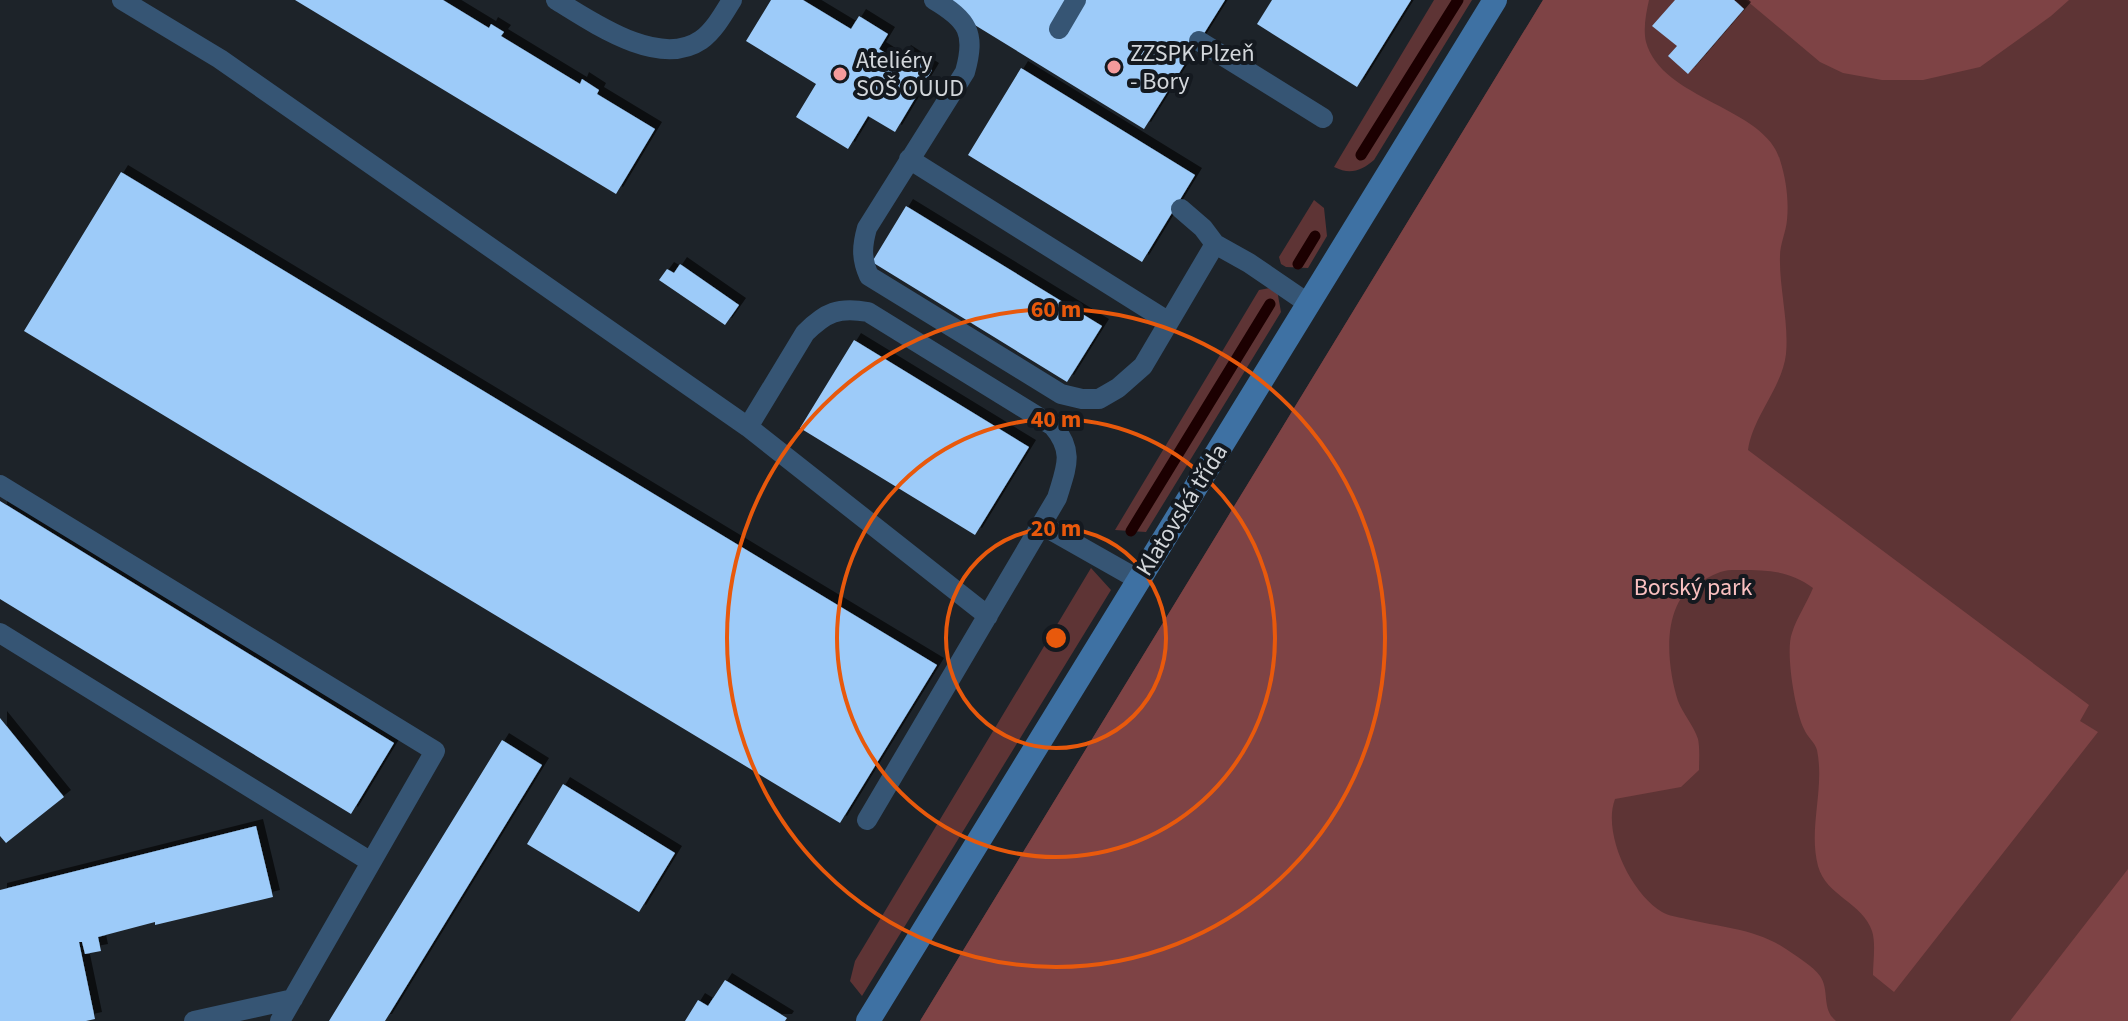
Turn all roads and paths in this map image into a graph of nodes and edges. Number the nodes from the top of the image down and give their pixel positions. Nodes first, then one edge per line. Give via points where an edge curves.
1 (122, 0) edge
2 (556, 0) edge
3 (732, 0) edge
4 (934, 0) edge
5 (1076, 0) edge
6 (1495, 0) edge
7 (1059, 29) dead end
8 (1199, 41) dead end
9 (1323, 118) dead end
10 (909, 159) junction
11 (1181, 209) dead end
12 (1215, 244) junction
13 (1309, 304) junction
14 (1169, 322) junction
15 (748, 427) junction
16 (0, 485) edge
17 (1042, 525) junction
18 (1139, 580) junction
19 (988, 616) junction
20 (0, 633) edge
21 (867, 820) dead end
22 (371, 862) junction
23 (293, 999) junction
24 (194, 1021) edge
25 (280, 1021) edge
26 (868, 1021) edge

1 - 15 lane via 220,59
2 - 3 lane via 630,41 656,48 680,48 701,40
4 - 10 lane via 957,13 969,34 970,52 965,72
5 - 7 lane
6 - 13 main road, Klatovská třída
8 - 9 lane
10 - 14 lane
10 - 14 lane via 867,228 862,262 869,276 1061,394 1082,399 1099,399 1143,366
11 - 12 lane
12 - 13 lane
12 - 14 lane
13 - 18 main road, Klatovská třída
15 - 17 lane via 817,321 848,309 868,312 1053,426 1063,438 1066,469
15 - 19 lane
16 - 22 lane via 435,751
17 - 18 lane
17 - 19 lane
18 - 26 main road, Klatovská třída
19 - 21 lane
20 - 22 lane
22 - 23 lane
23 - 24 lane
23 - 25 lane

